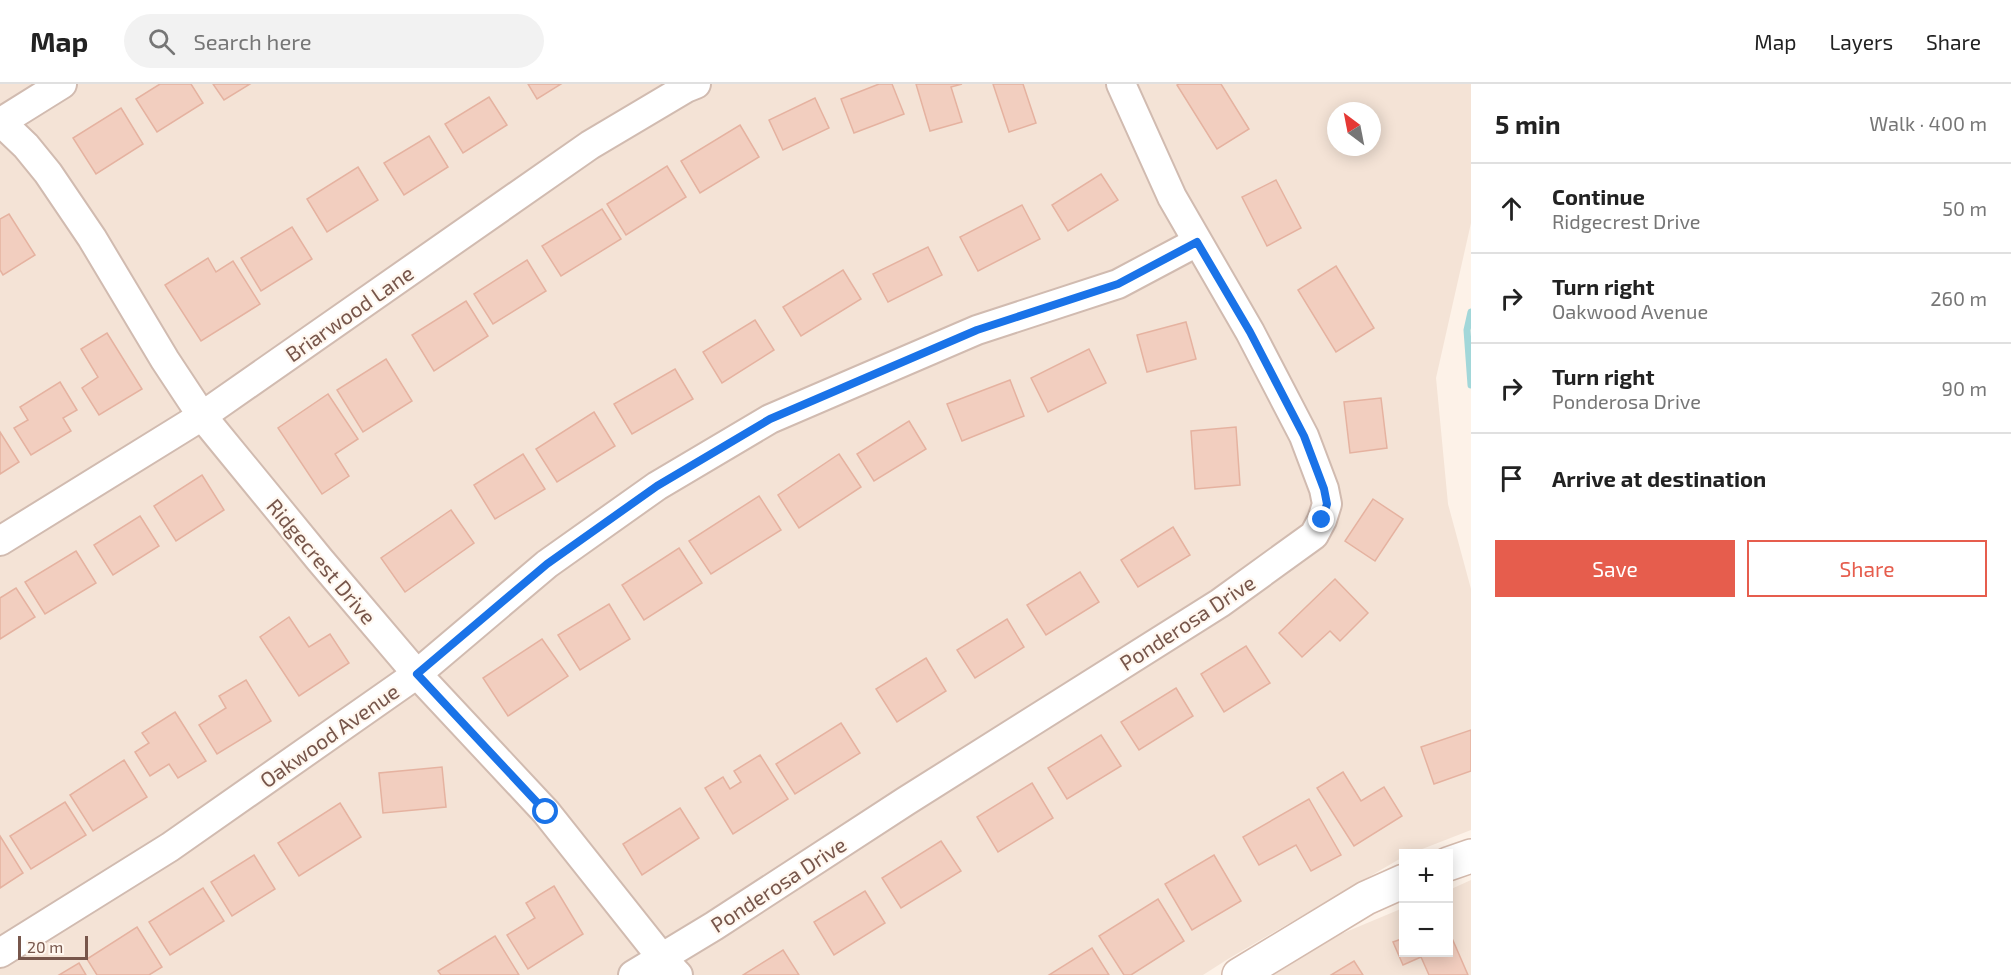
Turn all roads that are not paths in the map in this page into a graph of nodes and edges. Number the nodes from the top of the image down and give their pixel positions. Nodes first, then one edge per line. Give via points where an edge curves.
1 (62, 84) edge
2 (696, 84) edge
3 (1121, 84) edge
4 (0, 121) edge
5 (1197, 242) junction
6 (202, 416) junction
7 (0, 541) edge
8 (417, 674) junction
9 (1471, 856) edge
10 (1453, 863) edge
11 (1399, 883) edge
12 (0, 953) edge
13 (670, 966) edge
14 (633, 975) edge
15 (1239, 975) edge

1 - 4 street
2 - 6 street, Briarwood Lane via 590,145
3 - 5 street, Ponderosa Drive via 1172,197
4 - 6 street, Ridgecrest Drive via 48,173
5 - 8 street, Oakwood Avenue via 1118,284 977,330 770,419 657,486 556,557
5 - 13 street, Ponderosa Drive via 1304,436 1327,504 1314,536 1220,603 714,926
6 - 7 street, Briarwood Lane
6 - 8 street, Ridgecrest Drive
8 - 12 street, Oakwood Avenue via 170,847
8 - 13 street, Ridgecrest Drive via 546,812
9 - 10 street
11 - 15 street via 1366,898
13 - 14 street, Ponderosa Drive

